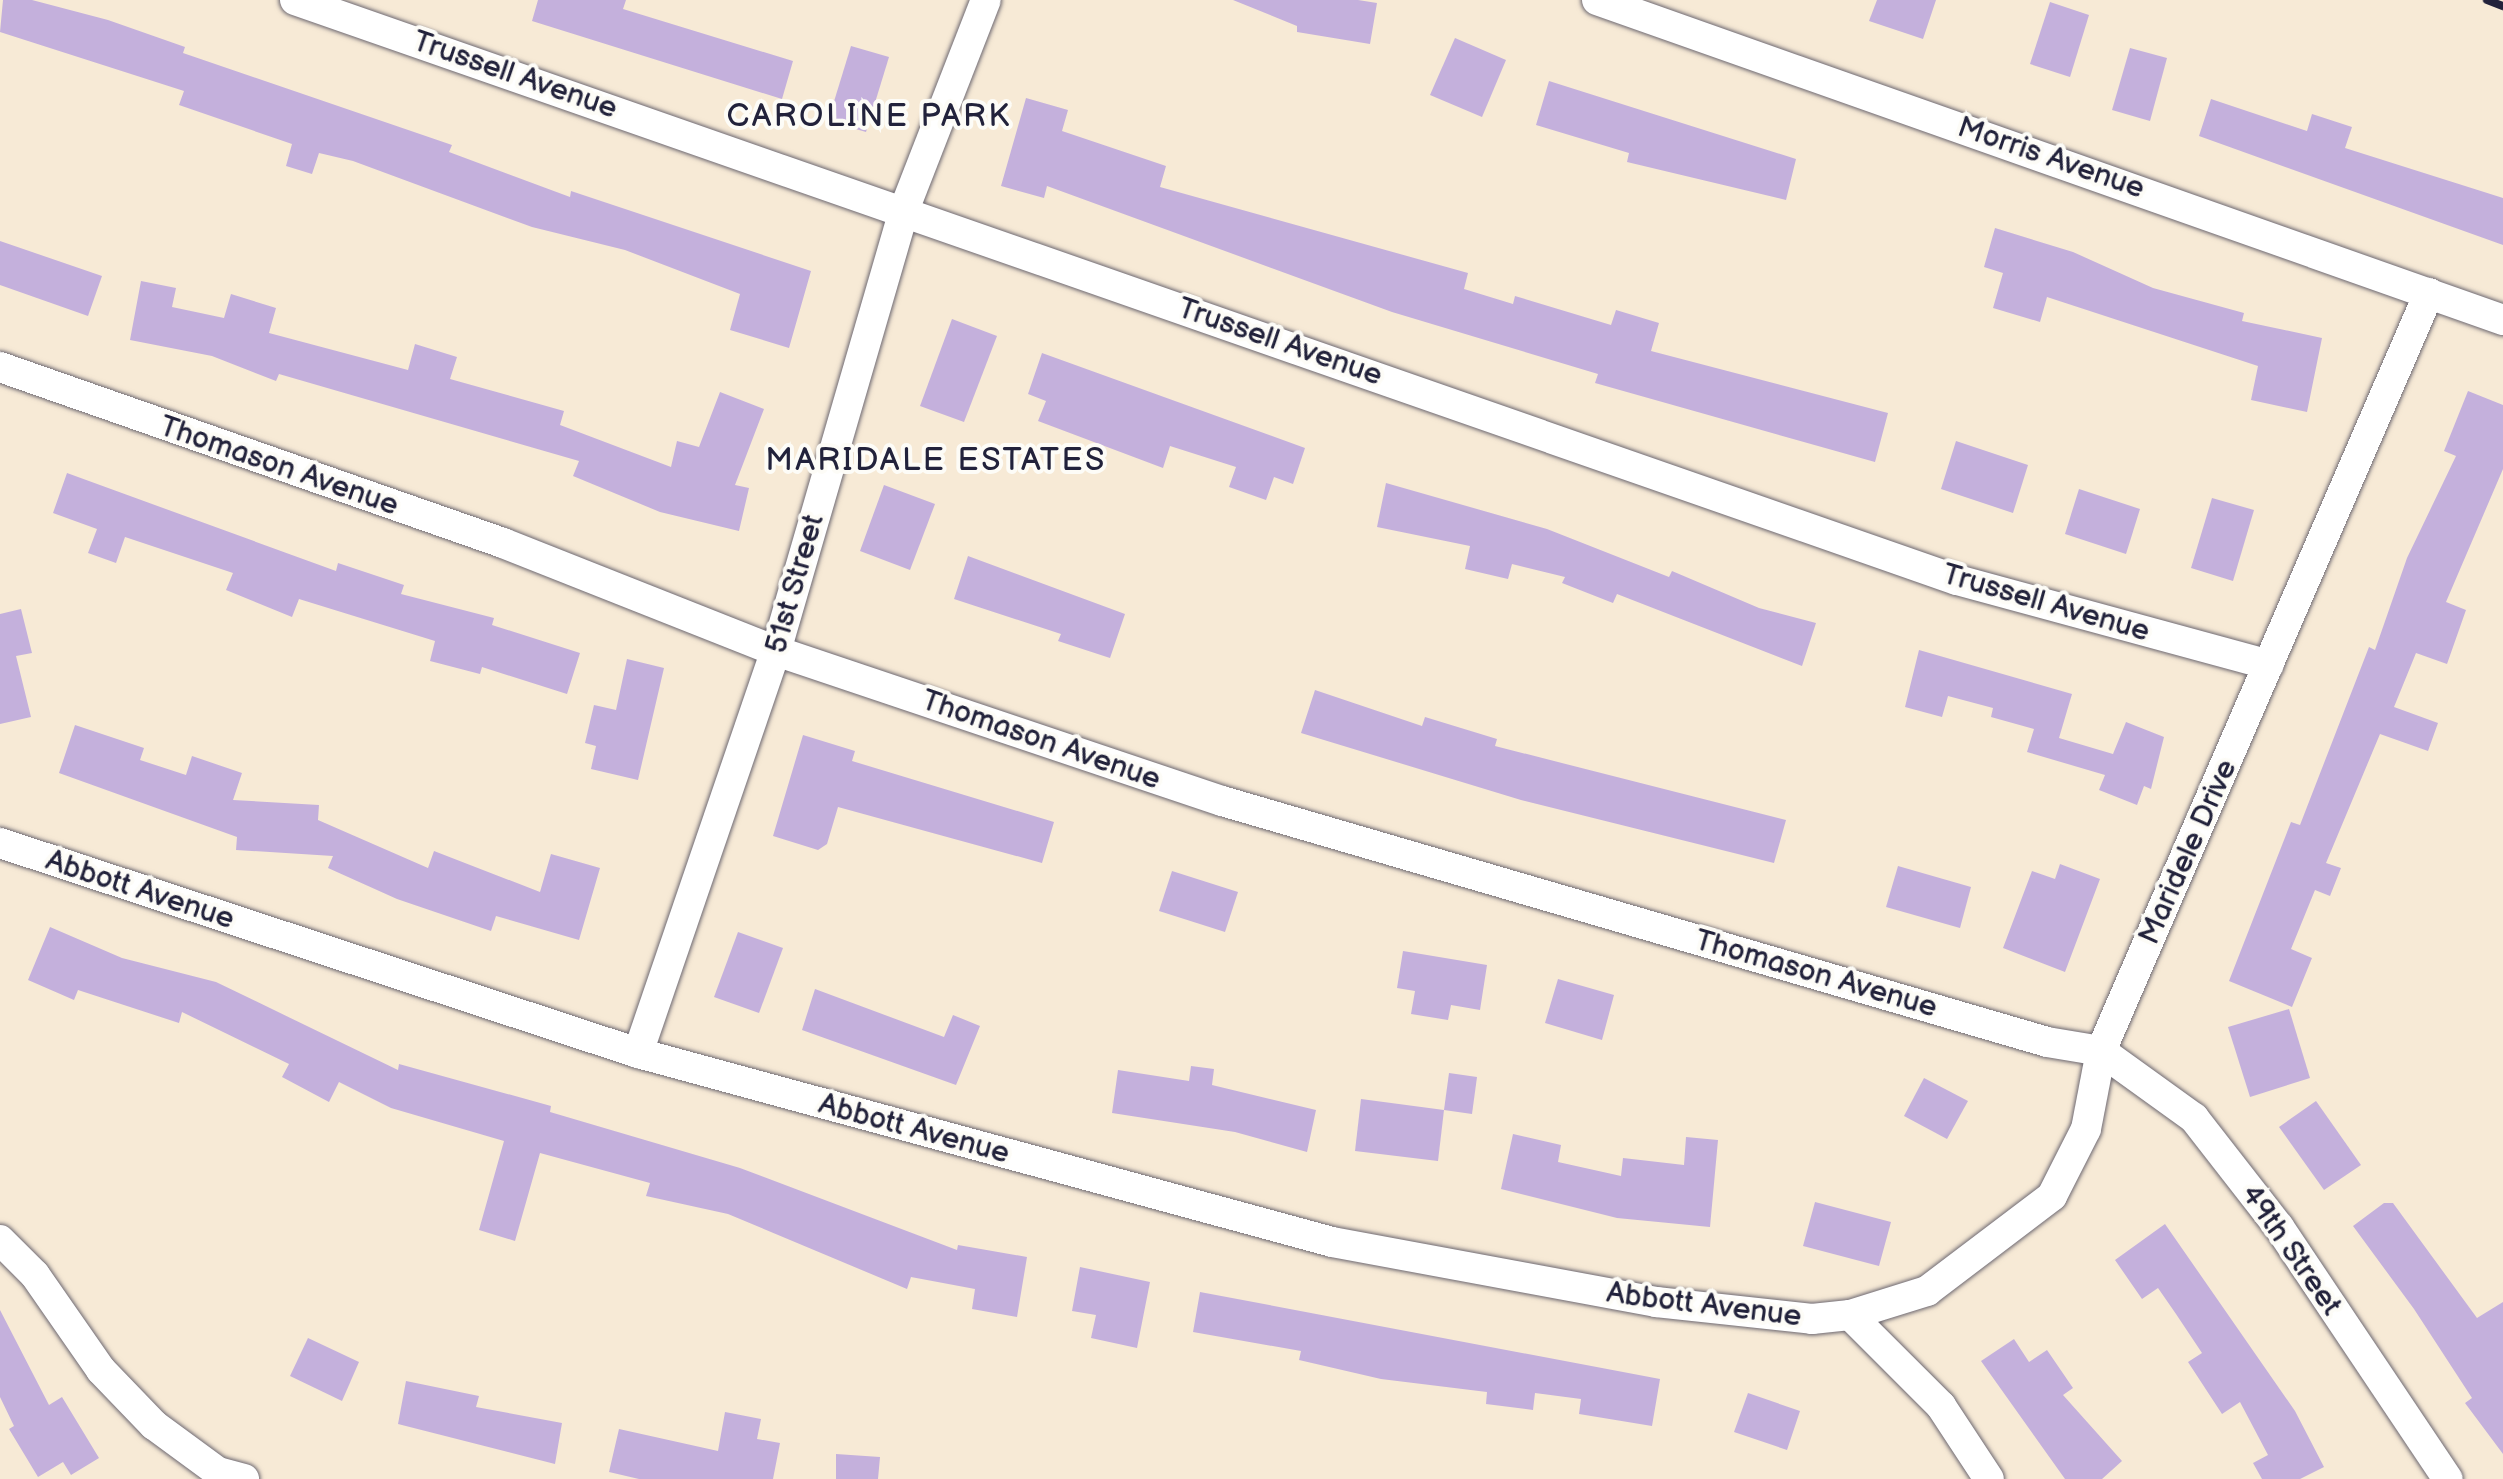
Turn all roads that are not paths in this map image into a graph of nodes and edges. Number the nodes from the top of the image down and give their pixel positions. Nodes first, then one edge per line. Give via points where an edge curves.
1 (295, 0) edge
2 (986, 0) edge
3 (1597, 0) edge
4 (904, 210) junction
5 (2429, 293) junction
6 (2503, 320) edge
7 (0, 367) edge
8 (776, 652) junction
9 (2269, 665) junction
10 (0, 843) edge
11 (2101, 1051) junction
12 (638, 1053) junction
13 (0, 1240) edge
14 (1850, 1315) junction
15 (244, 1479) edge
16 (1990, 1479) edge
17 (2448, 1479) edge

1 - 4 street, Trussell Avenue
2 - 4 street, 51st Street
3 - 5 street, Morris Avenue
4 - 8 street, 51st Street
4 - 9 street, Trussell Avenue via 1957,580
5 - 6 street, Morris Avenue
5 - 9 street, Maridele Drive
7 - 8 street, Thomason Avenue via 503,543
8 - 11 street, Thomason Avenue via 1222,801 2047,1042
8 - 12 street, 51st Street
9 - 11 street, Maridele Drive
10 - 12 street, Abbott Avenue
11 - 14 street, Maridele Drive via 2086,1129 2052,1196 1927,1291
11 - 17 street, 49th Street via 2194,1118 2280,1227
12 - 14 street, Abbott Avenue via 1332,1242 1656,1302 1812,1319
13 - 15 street via 154,1425 218,1472
14 - 16 street via 1941,1406

